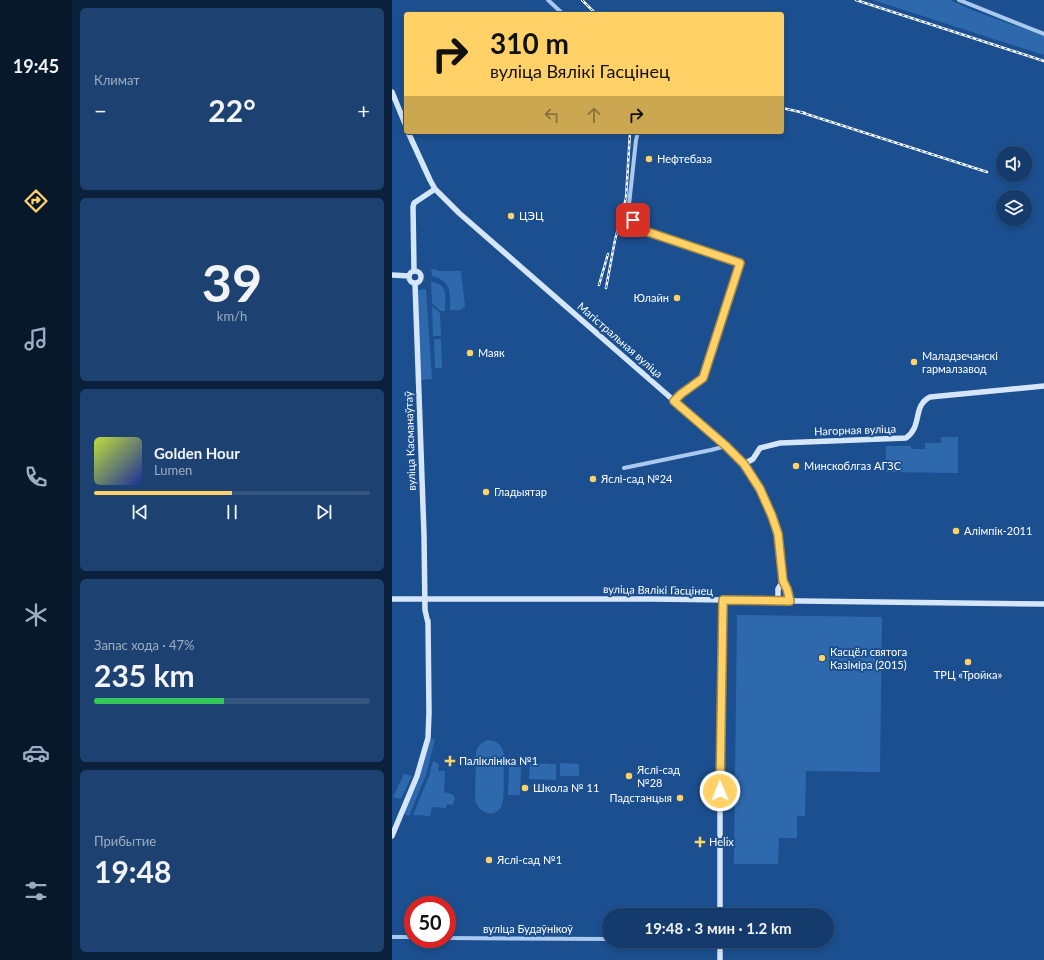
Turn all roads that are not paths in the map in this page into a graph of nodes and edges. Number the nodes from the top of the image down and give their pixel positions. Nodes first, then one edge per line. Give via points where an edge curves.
1 (548, 0) edge
2 (959, 0) edge
3 (970, 2) edge
4 (562, 12) edge
5 (1044, 34) edge
6 (392, 92) edge
7 (403, 111) edge
8 (409, 134) edge
9 (638, 134) edge
10 (435, 189) junction
11 (414, 270) junction
12 (392, 275) edge
13 (409, 276) junction
14 (415, 283) junction
15 (1044, 386) edge
16 (674, 401) junction
17 (726, 446) junction
18 (744, 464) junction
19 (624, 468) dead end
20 (783, 581) junction
21 (392, 599) edge
22 (426, 599) junction
23 (723, 600) junction
24 (778, 600) junction
25 (790, 601) junction
26 (1044, 604) edge
27 (392, 836) edge
28 (720, 908) edge
29 (392, 937) edge
30 (404, 937) edge
31 (456, 938) edge
32 (602, 939) edge
33 (720, 948) edge
34 (720, 960) edge

1 - 4 street
2 - 3 street
3 - 5 street
6 - 7 main road
8 - 10 main road, Магістральная вуліца
9 - 16 street via 628,214 648,232 740,263 703,378
10 - 11 main road via 414,203
10 - 16 main road, Магістральная вуліца
11 - 13 main road
11 - 14 main road via 422,277
12 - 13 main road
13 - 14 main road via 410,281
14 - 22 main road, вуліца Касманаўтаў
15 - 18 main road, Нагорная вуліца via 930,397 922,403 915,428 906,438 780,443 760,448 752,459
16 - 17 main road, Магістральная вуліца
17 - 18 main road, Магістральная вуліца
17 - 19 street
18 - 20 main road, Магістральная вуліца via 760,489 772,516 779,539
20 - 24 main road via 778,589
20 - 25 main road
21 - 22 main road, вуліца Вялікі Гасцінец
22 - 23 main road, вуліца Вялікі Гасцінец
22 - 27 main road, вуліца Касманаўтаў via 428,738 417,776
23 - 24 main road, вуліца Вялікі Гасцінец
23 - 28 main road
24 - 25 main road, вуліца Вялікі Гасцінец
25 - 26 main road, вуліца Вялікі Гасцінец
29 - 30 street
31 - 32 street, вуліца Будаўнікоў
33 - 34 main road

